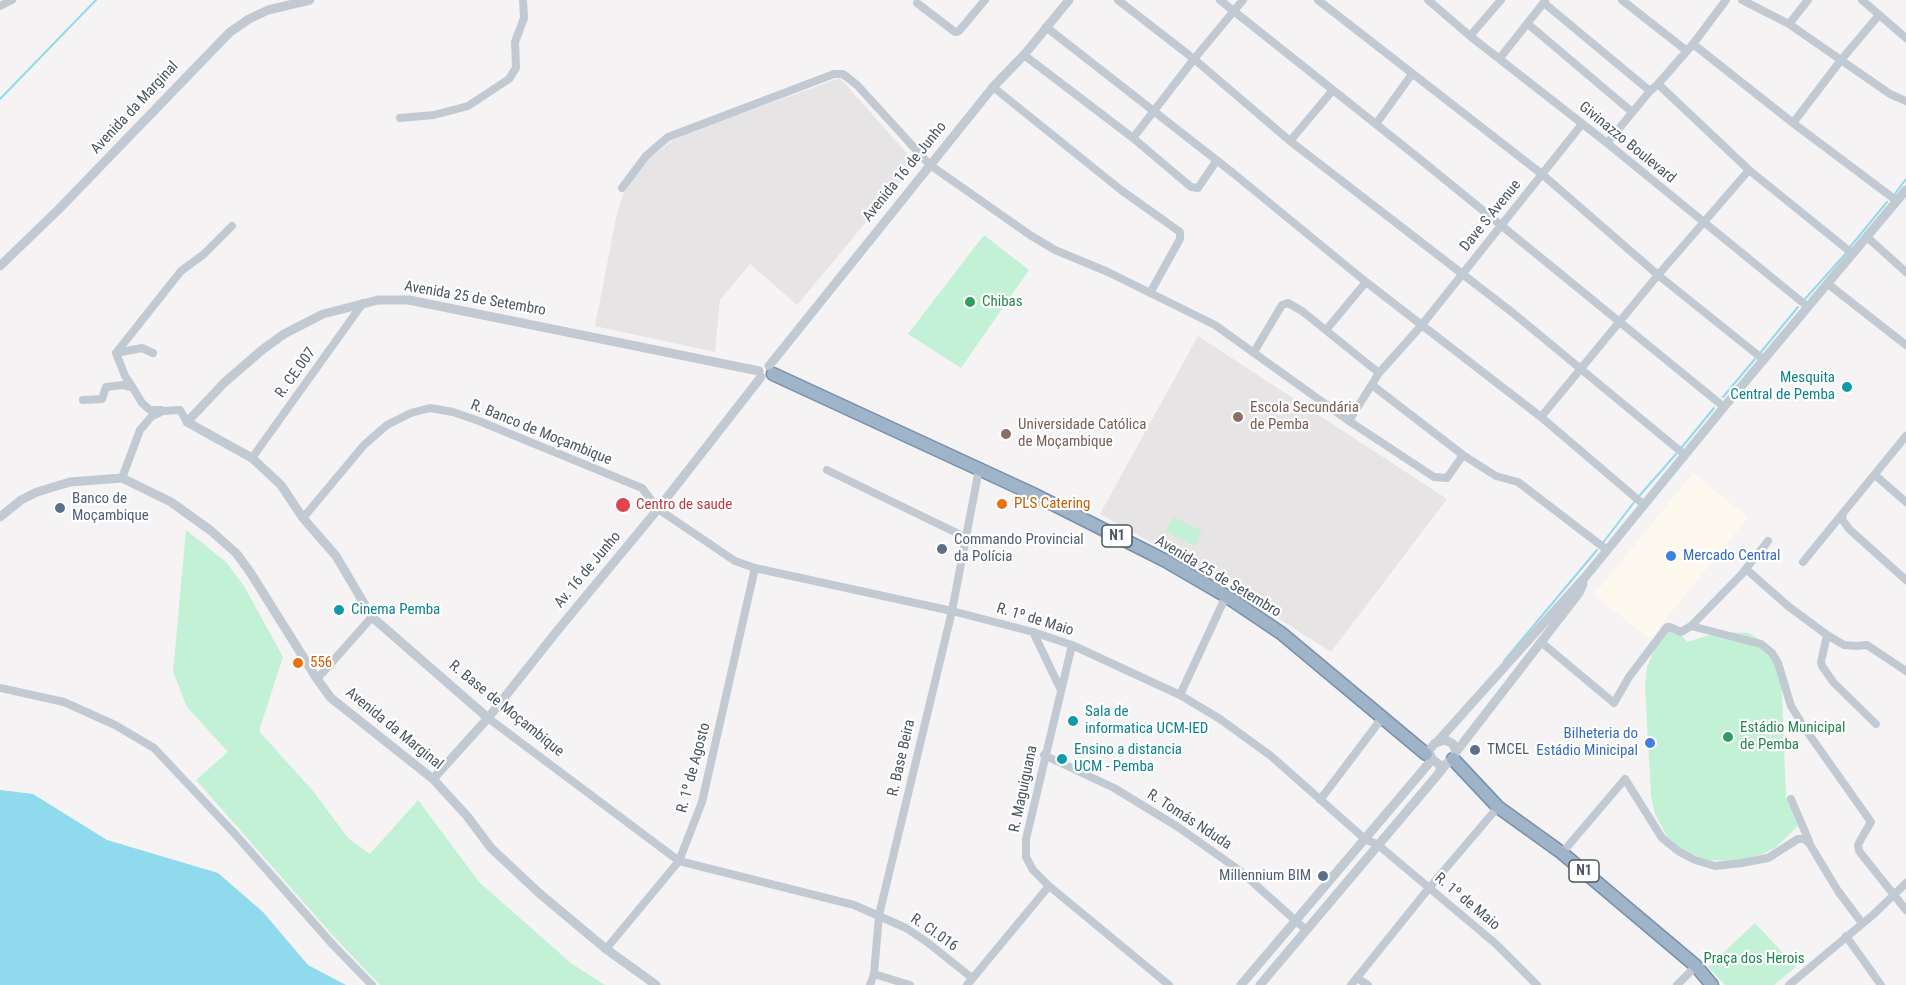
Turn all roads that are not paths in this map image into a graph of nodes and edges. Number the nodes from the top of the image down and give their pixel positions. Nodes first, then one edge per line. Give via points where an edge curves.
1 (12, 0) edge
2 (310, 0) edge
3 (523, 0) edge
4 (986, 0) edge
5 (1069, 0) edge
6 (1118, 0) edge
7 (1220, 0) edge
8 (1243, 0) edge
9 (1318, 0) edge
10 (1428, 0) edge
11 (1501, 0) edge
12 (1622, 0) edge
13 (1726, 0) edge
14 (1742, 0) edge
15 (1808, 0) edge
16 (1862, 0) edge
17 (1545, 2) edge
18 (917, 3) dead end
19 (0, 6) edge
20 (1234, 11) junction
21 (1879, 15) junction
22 (1528, 24) junction
23 (1788, 24) junction
24 (1046, 27) junction
25 (1470, 36) junction
26 (1906, 38) edge
27 (1693, 44) junction
28 (1687, 51) junction
29 (1024, 55) junction
30 (1500, 58) junction
31 (1194, 59) junction
32 (1840, 60) junction
33 (1412, 74) junction
34 (1658, 84) junction
35 (993, 87) junction
36 (1333, 90) junction
37 (1650, 91) junction
38 (1906, 100) edge
39 (1153, 110) junction
40 (1632, 112) junction
41 (400, 118) dead end
42 (1792, 123) junction
43 (1376, 124) junction
44 (1582, 124) junction
45 (1133, 138) junction
46 (1290, 141) junction
47 (1607, 142) junction
48 (1217, 160) junction
49 (930, 165) junction
50 (1749, 170) junction
51 (1543, 175) junction
52 (622, 188) dead end
53 (1905, 192) edge
54 (1897, 201) junction
55 (1703, 223) junction
56 (1500, 225) junction
57 (232, 226) dead end
58 (1868, 237) junction
59 (1853, 254) junction
60 (0, 266) edge
61 (1906, 272) edge
62 (1462, 273) junction
63 (1658, 275) junction
64 (1366, 282) junction
65 (1828, 284) junction
66 (1150, 293) junction
67 (363, 303) junction
68 (1808, 307) junction
69 (1620, 322) junction
70 (1421, 326) junction
71 (1326, 330) junction
72 (1906, 345) edge
73 (1254, 352) junction
74 (116, 353) junction
75 (153, 353) dead end
76 (1764, 360) junction
77 (1580, 370) junction
78 (766, 372) junction
79 (1379, 374) junction
80 (1372, 385) junction
81 (133, 388) junction
82 (83, 400) dead end
83 (1724, 407) junction
84 (163, 411) junction
85 (1541, 417) junction
86 (1349, 421) junction
87 (187, 422) junction
88 (1906, 437) edge
89 (1463, 455) junction
90 (1685, 455) junction
91 (252, 458) junction
92 (980, 469) junction
93 (827, 470) dead end
94 (1875, 475) junction
95 (122, 478) junction
96 (1906, 502) edge
97 (1643, 504) junction
98 (658, 509) junction
99 (1844, 512) junction
100 (1, 513) edge
101 (303, 518) junction
102 (965, 537) junction
103 (1768, 541) dead end
104 (1607, 550) junction
105 (1803, 562) dead end
106 (755, 568) junction
107 (1746, 569) junction
108 (1586, 576) junction
109 (1906, 580) edge
110 (1226, 596) junction
111 (952, 611) junction
112 (372, 617) junction
113 (1691, 626) junction
114 (1033, 632) junction
115 (1827, 635) junction
116 (1540, 642) junction
117 (1072, 645) junction
118 (1512, 660) junction
119 (1520, 668) junction
120 (1906, 671) edge
121 (317, 679) junction
122 (0, 688) edge
123 (1060, 688) junction
124 (1180, 695) junction
125 (488, 718) junction
126 (1382, 718) junction
127 (1876, 724) dead end
128 (1438, 741) junction
129 (1044, 755) junction
130 (1454, 756) junction
131 (1428, 758) junction
132 (1440, 772) junction
133 (433, 780) junction
134 (1791, 799) dead end
135 (1320, 800) junction
136 (1498, 807) junction
137 (1366, 840) junction
138 (1809, 843) junction
139 (1377, 844) junction
140 (1562, 853) junction
141 (679, 861) junction
142 (1906, 883) edge
143 (1049, 886) junction
144 (1429, 888) junction
145 (1894, 895) junction
146 (1906, 910) edge
147 (879, 915) junction
148 (1296, 921) junction
149 (1862, 923) junction
150 (1305, 929) junction
151 (1846, 936) junction
152 (606, 949) junction
153 (1696, 966) junction
154 (874, 974) junction
155 (969, 981) edge
156 (1354, 982) edge
157 (372, 985) edge
158 (656, 985) edge
159 (870, 985) edge
160 (910, 985) edge
161 (1169, 985) edge
162 (1241, 985) edge
163 (1260, 985) edge
164 (1368, 985) edge
165 (1537, 985) edge
166 (1677, 985) edge
167 (1712, 985) edge
168 (1789, 985) edge
169 (1881, 985) edge

1 - 19 street
2 - 60 street, Avenida da Marginal via 268,10 230,32
3 - 41 street via 524,18 515,42 516,68 509,79 468,106
4 - 18 street via 955,32
5 - 24 street, Avenida 16 de Junho
6 - 31 street
7 - 20 street
8 - 20 street
9 - 33 street
10 - 25 street, Givinazzo Boulevard
11 - 25 street
12 - 28 street
13 - 27 street
14 - 23 street
15 - 23 street
16 - 21 street
17 - 22 street
17 - 37 street
20 - 31 street
20 - 36 street
21 - 26 street
21 - 32 street
22 - 30 street
22 - 40 street
23 - 32 street
24 - 29 street, Avenida 16 de Junho
24 - 39 street
25 - 30 street, Givinazzo Boulevard
27 - 28 street
27 - 42 street
28 - 34 street
29 - 35 street, Avenida 16 de Junho
29 - 45 street
30 - 44 street, Givinazzo Boulevard
31 - 39 street
31 - 46 street
32 - 38 street via 1890,94
32 - 42 street
33 - 43 street
33 - 51 street
34 - 37 street
34 - 50 street
35 - 49 street, Avenida 16 de Junho
35 - 66 street via 1180,232
36 - 43 street
36 - 46 street
37 - 40 street
39 - 45 street
39 - 48 street
40 - 47 street
42 - 54 street
43 - 56 street
44 - 47 street, Givinazzo Boulevard
44 - 51 street, Dave S Avenue
45 - 48 street via 1195,189
46 - 62 street
47 - 55 street, Givinazzo Boulevard
48 - 64 street
49 - 52 street via 849,77 838,74 668,137 646,156
49 - 66 street via 1055,250
49 - 78 street, Avenida 16 de Junho
50 - 55 street
50 - 59 street
51 - 56 street, Dave S Avenue
51 - 63 street
53 - 54 street
54 - 58 street
55 - 63 street
55 - 68 street, Givinazzo Boulevard
56 - 62 street, Dave S Avenue
56 - 69 street
57 - 74 street via 181,271
58 - 59 street
58 - 61 street
59 - 65 street
62 - 70 street, Dave S Avenue
62 - 77 street
63 - 69 street
63 - 76 street
64 - 70 street
64 - 71 street
65 - 68 street
65 - 72 street
66 - 73 street via 1215,325
67 - 78 street, Avenida 25 de Setembro / N1 via 409,300
67 - 87 street, Avenida 25 de Setembro / N1 via 324,314 284,334 225,382
67 - 91 street, R. CE.007
68 - 76 street
69 - 77 street
69 - 83 street
70 - 79 street, Dave S Avenue
70 - 85 street
71 - 73 street via 1286,303
71 - 79 street
73 - 86 street
74 - 75 street via 142,348
74 - 81 street
76 - 83 street
77 - 85 street
77 - 90 street
78 - 92 highway, Avenida 25 de Setembro / N1
78 - 98 street, Av. 16 de Junho
79 - 80 street, Dave S Avenue
80 - 86 street, Dave S Avenue
80 - 89 street
81 - 82 street via 111,385 106,387 102,399
81 - 84 street via 150,410
83 - 90 street
84 - 87 street via 180,410
84 - 95 street via 152,416 140,430
85 - 97 street
86 - 89 street via 1434,477 1447,478
87 - 91 street, R. Base de Moçambique
88 - 94 street
89 - 104 street via 1496,476 1518,482
90 - 97 street
91 - 101 street, R. Base de Moçambique via 281,485
92 - 102 street, R. Base Beira
92 - 110 highway, Avenida 25 de Setembro / N1 via 1156,556
93 - 102 street
94 - 96 street
94 - 99 street
95 - 100 street via 53,486
95 - 121 street, Avenida da Marginal via 171,502 236,554
97 - 104 street
98 - 101 street, R. Banco de Moçambique via 642,489 479,421 430,408 387,425 364,445
98 - 106 street, R. 1º de Maio via 735,561
98 - 125 street, Av. 16 de Junho
99 - 105 street
99 - 109 street via 1842,519 1849,529
101 - 112 street, R. Base de Moçambique via 336,556
102 - 111 street, R. Base Beira
103 - 107 street
104 - 108 street
106 - 111 street, R. 1º de Maio
106 - 141 street, R. 1º de Agosto via 702,802
107 - 113 street
107 - 115 street
108 - 116 street via 1579,593
108 - 118 street
110 - 124 street
110 - 126 highway, Avenida 25 de Setembro / N1 via 1281,633
111 - 114 street, R. 1º de Maio
111 - 147 street, R. Base Beira
112 - 121 street
112 - 125 street, R. Base de Moçambique
113 - 116 street via 1681,632 1667,627 1614,703
113 - 145 street via 1761,644 1772,653 1791,706 1871,822 1858,845 1859,851
114 - 117 street, R. 1º de Maio
114 - 123 street
115 - 120 street via 1844,645 1867,645
115 - 127 street via 1822,666
116 - 119 street
117 - 123 street, R. Maguiguana
117 - 124 street, R. 1º de Maio
118 - 119 street
118 - 128 street
119 - 130 street
121 - 133 street, Avenida da Marginal via 331,698
122 - 157 street via 64,702 153,748
123 - 129 street, R. Maguiguana
124 - 135 street, R. 1º de Maio via 1271,756
125 - 133 street, Av. 16 de Junho
125 - 141 street, R. Base de Moçambique
126 - 131 highway, Avenida 25 de Setembro / N1
126 - 135 street
128 - 130 street via 1450,742
128 - 131 street
129 - 143 street, R. Maguiguana via 1026,839 1026,857
129 - 148 street, R. Tomás Nduda via 1114,788 1178,827 1239,870
130 - 132 street
130 - 136 highway, N1
131 - 132 street via 1440,765
131 - 137 street
132 - 139 street
133 - 152 street, Avenida da Marginal via 491,848
134 - 138 street
135 - 137 street, R. 1º de Maio
136 - 140 highway, N1
136 - 144 street
137 - 139 street
137 - 148 street
138 - 140 street via 1798,839 1768,858 1742,863 1715,866 1695,860 1662,838 1625,779
138 - 149 street
139 - 144 street, R. 1º de Maio
139 - 150 street
140 - 153 highway, N1
141 - 147 street, R. Base de Moçambique via 854,905
141 - 152 street, R. 1º de Agosto
142 - 145 street
143 - 155 street
143 - 161 street, R. Maguiguana
144 - 156 street
144 - 165 street, R. 1º de Maio via 1496,944
145 - 146 street
145 - 149 street
147 - 154 street, R. Base Beira
147 - 155 street, R. CI.016 via 927,942
148 - 150 street, R. Tomás Nduda
148 - 162 street
149 - 151 street
150 - 163 street
151 - 168 street
151 - 169 street
152 - 158 street, Avenida da Marginal
153 - 166 street
153 - 167 highway, N1
154 - 159 street, R. Base Beira
154 - 160 street
156 - 164 street

